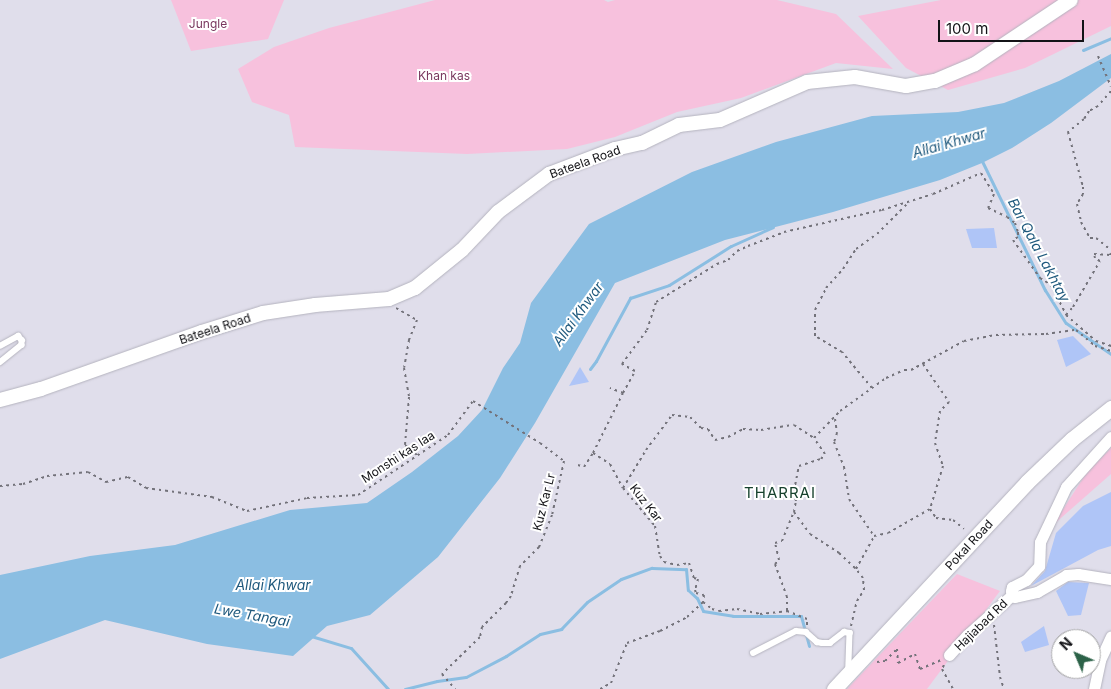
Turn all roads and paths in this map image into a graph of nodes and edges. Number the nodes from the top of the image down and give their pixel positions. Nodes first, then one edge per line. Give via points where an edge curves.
1 (1071, 0) edge
2 (1098, 56) dead end
3 (1111, 85) edge
4 (1111, 91) edge
5 (909, 202) junction
6 (1111, 252) edge
7 (382, 300) junction
8 (1066, 315) junction
9 (0, 346) edge
10 (1111, 346) edge
11 (1111, 351) edge
12 (0, 363) edge
13 (923, 364) junction
14 (610, 388) dead end
15 (872, 388) junction
16 (623, 394) junction
17 (0, 400) edge
18 (1111, 408) edge
19 (834, 419) junction
20 (1111, 437) edge
21 (814, 438) junction
22 (593, 453) junction
23 (417, 455) junction
24 (564, 461) joint
25 (578, 465) dead end
26 (0, 486) edge
27 (623, 488) junction
28 (930, 509) junction
29 (794, 512) junction
30 (964, 529) dead end
31 (874, 536) junction
32 (856, 569) junction
33 (1111, 579) edge
34 (1012, 595) junction
35 (704, 602) junction
36 (995, 611) junction
37 (786, 612) junction
38 (806, 632) junction
39 (850, 633) junction
40 (1111, 636) edge
41 (753, 653) dead end
42 (949, 655) junction
43 (876, 662) dead end
44 (848, 674) junction
45 (455, 689) edge
46 (600, 689) edge
47 (834, 689) edge
48 (953, 689) edge
49 (1004, 689) edge
50 (1094, 689) edge

1 - 7 street, Bateela Road via 975,64 935,81 906,86 855,77 807,82 720,120 679,124 642,143 616,149 549,174 498,212 462,250 415,288
2 - 3 path
4 - 6 path via 1068,132 1083,187 1077,204 1081,222 1090,238 1096,238
5 - 8 path via 981,173 994,194 988,208 1014,223 1018,237 1012,240 1040,278 1052,285
5 - 15 path via 877,234 856,248 826,288 815,310 815,336 842,352
5 - 16 path via 784,232 748,246 656,302 647,330 622,364 635,371
6 - 8 path via 1110,255 1094,254 1100,261
7 - 17 street, Bateela Road via 263,313 42,389
7 - 23 path via 417,320 404,368 409,397 405,445
8 - 10 path via 1096,341
9 - 12 lane via 18,336 22,340 22,345
11 - 13 path via 1095,346 1076,330 1008,334 964,342
13 - 15 path via 886,378
13 - 28 path via 949,402 940,412 934,444 943,466
14 - 16 path
15 - 19 path via 853,400
16 - 22 path
18 - 44 main road, Pokal Road via 1072,439 1027,482
19 - 21 path
19 - 31 path via 837,433 834,442 844,467 849,499
20 - 34 street, Hajiabad Rd via 1066,487 1040,542 1039,566 1026,580 1012,587
21 - 27 path via 794,425 761,430 743,428 715,440 708,429 701,428 690,417 672,415
21 - 29 path via 825,454 821,459 799,466
22 - 25 path via 584,467
22 - 27 path, Kuz Kar via 610,464
23 - 24 path, Monshi kas laa via 448,435 473,402 540,442
23 - 26 path, Monshi kas laa via 358,494 307,498 247,511 212,497 146,488 128,477 106,482 88,472
24 - 45 path, Kuz Kar Lr via 552,515 539,547 520,566 506,603 482,627 480,637 443,671
27 - 35 path, Kuz Kar via 655,526 664,562 677,565 689,562 694,578 698,579 696,593 704,595
28 - 30 path via 936,518 953,520
28 - 31 path via 888,533
29 - 32 path via 810,534
29 - 37 path via 782,541 775,543 779,560 775,564 787,597
31 - 32 path
32 - 39 path via 863,578 864,590 857,601
33 - 34 street via 1066,575 1036,592
34 - 36 street, Hajiabad Rd
35 - 37 path via 719,611
35 - 46 path via 686,617 660,631 627,643 611,683
36 - 42 street, Hajiabad Rd
36 - 49 path via 1000,678
37 - 38 path via 807,618
38 - 39 lane via 822,643 830,642 844,632
38 - 41 lane via 796,631
39 - 44 lane
40 - 50 street via 1100,660
42 - 43 path via 920,669 915,654 898,663 897,649 885,661
42 - 48 path via 942,669
44 - 47 main road, Pokal Road

